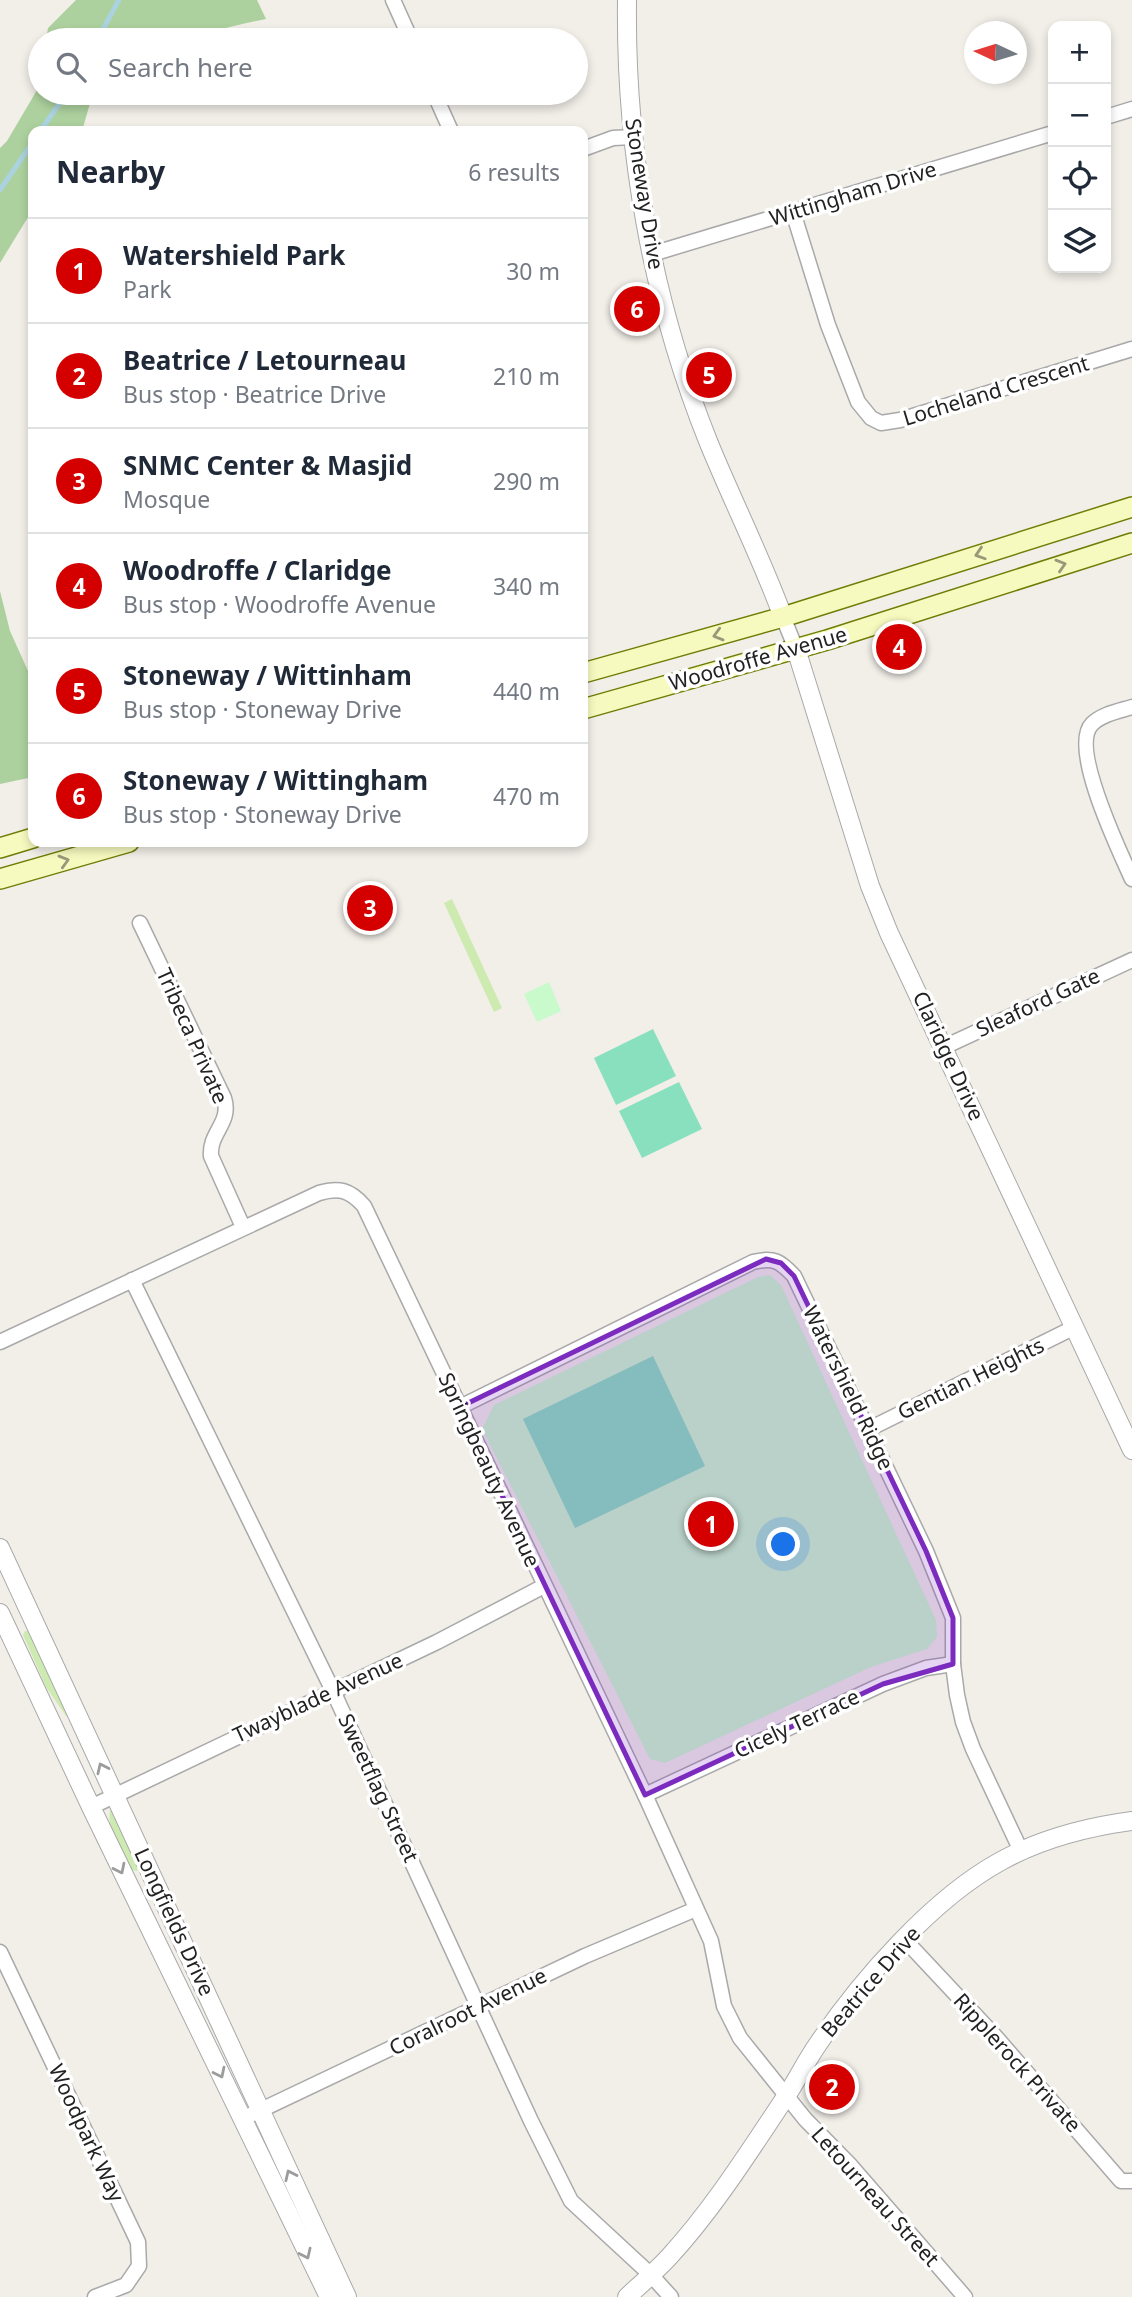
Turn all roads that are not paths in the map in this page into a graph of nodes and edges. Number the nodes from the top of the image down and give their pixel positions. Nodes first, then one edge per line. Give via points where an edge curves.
1 (393, 0) edge
2 (627, 0) edge
3 (406, 28) edge
4 (439, 105) edge
5 (1132, 109) edge
6 (1111, 115) edge
7 (449, 126) edge
8 (1048, 135) edge
9 (633, 137) junction
10 (588, 147) edge
11 (793, 212) junction
12 (652, 254) junction
13 (1132, 349) edge
14 (1132, 507) edge
15 (1132, 543) edge
16 (783, 617) junction
17 (796, 649) junction
18 (588, 672) edge
19 (1132, 706) edge
20 (588, 708) edge
21 (28, 840) edge
22 (112, 847) edge
23 (0, 848) edge
24 (0, 879) edge
25 (1132, 879) edge
26 (140, 923) dead end
27 (1132, 960) edge
28 (944, 1047) junction
29 (243, 1227) junction
30 (132, 1280) junction
31 (1075, 1327) junction
32 (0, 1342) edge
33 (460, 1407) junction
34 (867, 1430) junction
35 (1132, 1450) edge
36 (0, 1548) edge
37 (544, 1586) junction
38 (0, 1613) edge
39 (953, 1664) junction
40 (333, 1691) junction
41 (645, 1795) junction
42 (115, 1796) junction
43 (91, 1807) junction
44 (1132, 1821) edge
45 (1021, 1852) junction
46 (696, 1909) junction
47 (904, 1939) junction
48 (0, 1952) edge
49 (479, 2007) junction
50 (786, 2096) junction
51 (260, 2110) junction
52 (242, 2119) junction
53 (1132, 2181) edge
54 (651, 2275) junction
55 (95, 2297) edge
56 (329, 2297) edge
57 (347, 2297) edge
58 (627, 2297) edge
59 (671, 2297) edge
60 (965, 2297) edge

1 - 3 street
2 - 9 street, Stoneway Drive
4 - 7 street
5 - 6 street
8 - 11 street, Wittingham Drive
9 - 10 street
9 - 12 street, Stoneway Drive
11 - 12 street, Wittingham Drive
11 - 13 street, Locheland Crescent via 828,326 858,402 881,423
12 - 16 street, Stoneway Drive via 692,398
14 -> 16 main road, Woodroffe Avenue
17 -> 15 main road, Woodroffe Avenue
16 - 17 street
16 -> 18 main road, Woodroffe Avenue
17 - 20 main road, Woodroffe Avenue
17 - 28 street, Claridge Drive via 870,886
19 - 25 street via 1091,725 1084,740 1107,824
21 - 23 main road
24 -> 22 main road
26 - 29 street, Tribeca Private via 224,1098 227,1110 211,1144 211,1156
27 - 28 street, Sleaford Gate
28 - 31 street, Claridge Drive
29 - 30 street, Springbeauty Avenue
29 - 33 street, Springbeauty Avenue via 328,1190 355,1195 365,1206
30 - 32 street, Springbeauty Avenue
30 - 40 street, Sweetflag Street
31 - 34 street, Gentian Heights
31 - 35 street, Claridge Drive
33 - 34 street, Watershield Ridge via 766,1259 781,1263 794,1276
33 - 37 street, Springbeauty Avenue
34 - 39 street, Watershield Ridge via 926,1550 953,1618
42 -> 36 street, Longfields Drive
37 - 40 street, Twayblade Avenue
37 - 41 street, Springbeauty Avenue
38 - 43 street, Longfields Drive
39 - 41 street, Cicely Terrace via 926,1668 883,1684
39 - 45 street, Watershield Ridge via 970,1740
40 - 42 street, Twayblade Avenue
40 - 49 street, Sweetflag Street
41 - 46 street, Springbeauty Avenue
42 - 43 street, Twayblade Avenue
42 - 51 street, Longfields Drive
43 -> 52 street, Longfields Drive
44 - 45 street, Beatrice Drive via 1048,1840
45 - 47 street, Beatrice Drive via 966,1886
46 - 49 street, Coralroot Avenue via 585,1955
46 - 50 street, Springbeauty Avenue via 711,1941 724,2006 740,2038
47 - 50 street, Beatrice Drive via 819,2042
47 - 53 street, Ripplerock Private via 1121,2181
48 - 55 street, Woodpark Way via 138,2242 139,2266 126,2285
49 - 51 street, Coralroot Avenue
49 - 54 street, Sweetflag Street via 571,2201
50 - 54 street, Beatrice Drive via 690,2232
50 - 60 street, Letourneau Street
51 - 52 street, Coralroot Avenue
57 -> 51 street, Longfields Drive
52 -> 56 street, Longfields Drive
54 - 58 street, Beatrice Drive
54 - 59 street, Sweetflag Street

